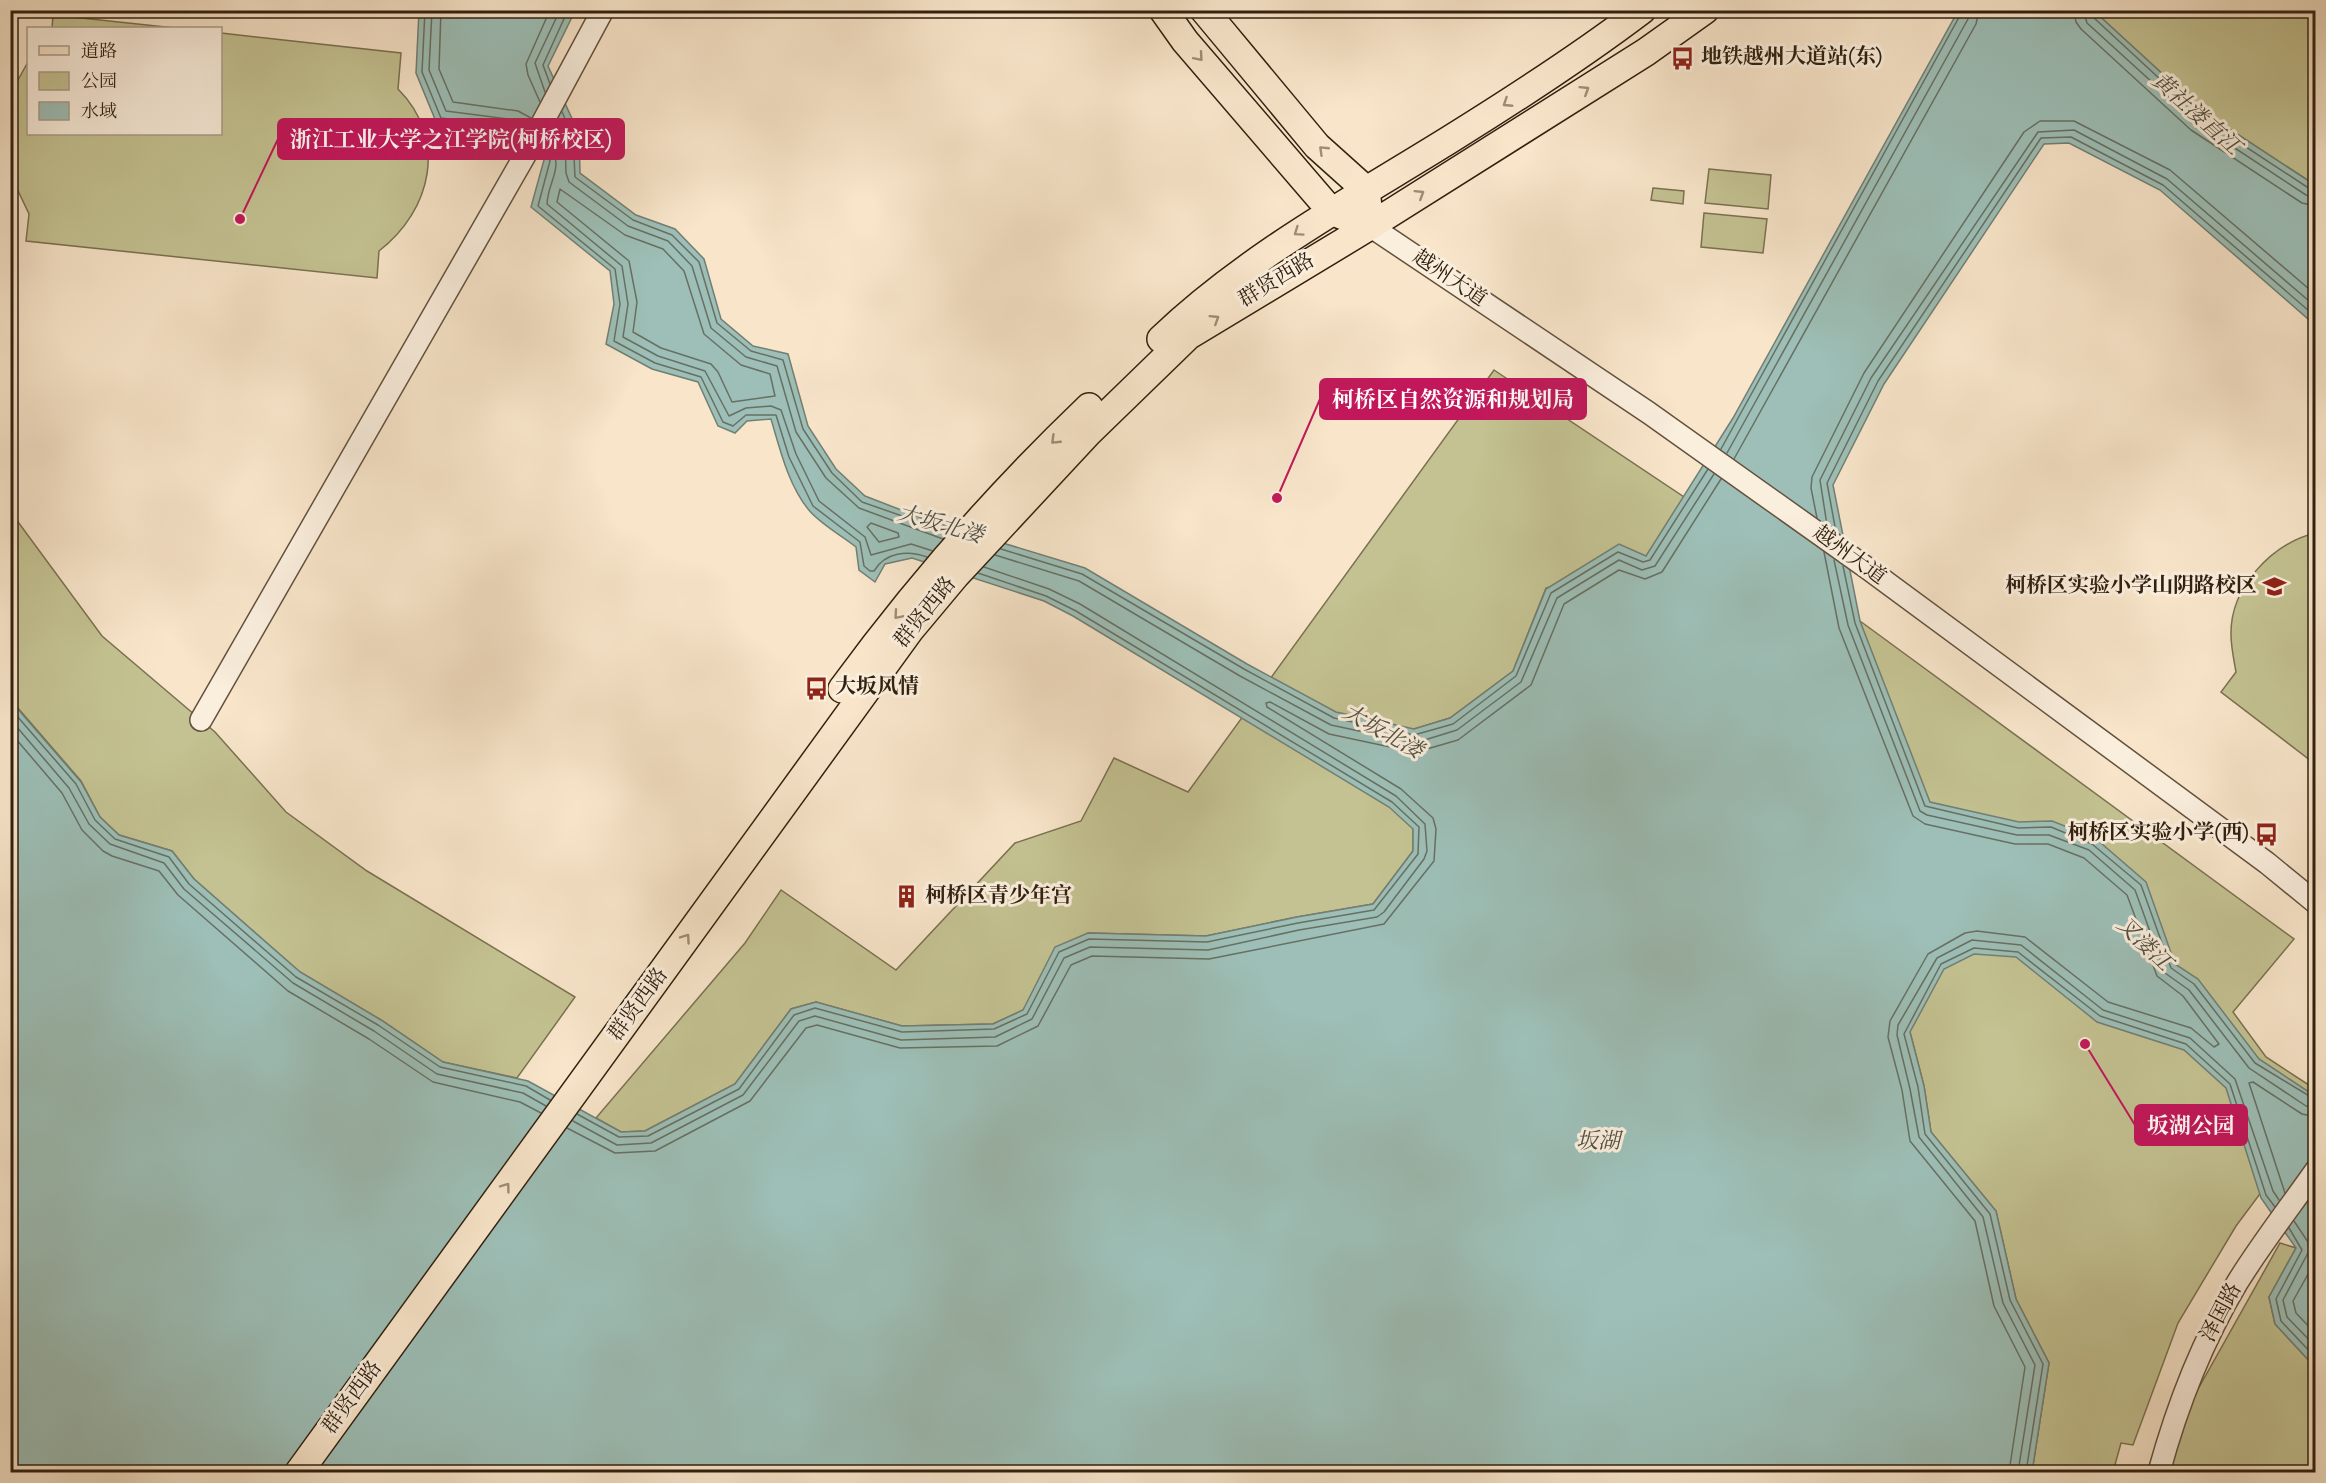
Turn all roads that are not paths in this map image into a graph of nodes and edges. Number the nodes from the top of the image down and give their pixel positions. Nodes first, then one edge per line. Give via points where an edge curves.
1 (603, 10) edge
2 (1163, 10) edge
3 (1204, 10) edge
4 (1705, 10) edge
5 (1635, 13) edge
6 (1366, 190) junction
7 (1331, 211) junction
8 (1370, 226) junction
9 (983, 533) junction
10 (201, 720) dead end
11 (2316, 903) edge
12 (633, 998) junction
13 (2316, 1170) edge
14 (278, 1473) edge
15 (299, 1473) edge
16 (2159, 1473) edge

1 - 10 street via 524,157
2 -> 7 main road, 越州大道 via 1185,41
6 -> 3 main road via 1317,146
8 -> 4 main road, 群贤西路 via 1646,52
5 -> 6 main road, 群贤西路 via 1586,52
6 - 7 main road, 群贤西路
6 - 8 main road
7 - 8 main road, 越州大道
7 -> 9 main road, 群贤西路 via 1190,311 1048,446
9 -> 8 main road, 群贤西路 via 1188,336
8 - 11 street, 越州大道 via 1649,413 1867,568
9 - 12 main road, 群贤西路 via 947,573 889,626
12 - 14 main road, 群贤西路
15 -> 12 main road, 群贤西路
13 - 16 street, 泽国路 via 2238,1282 2208,1338 2175,1414

